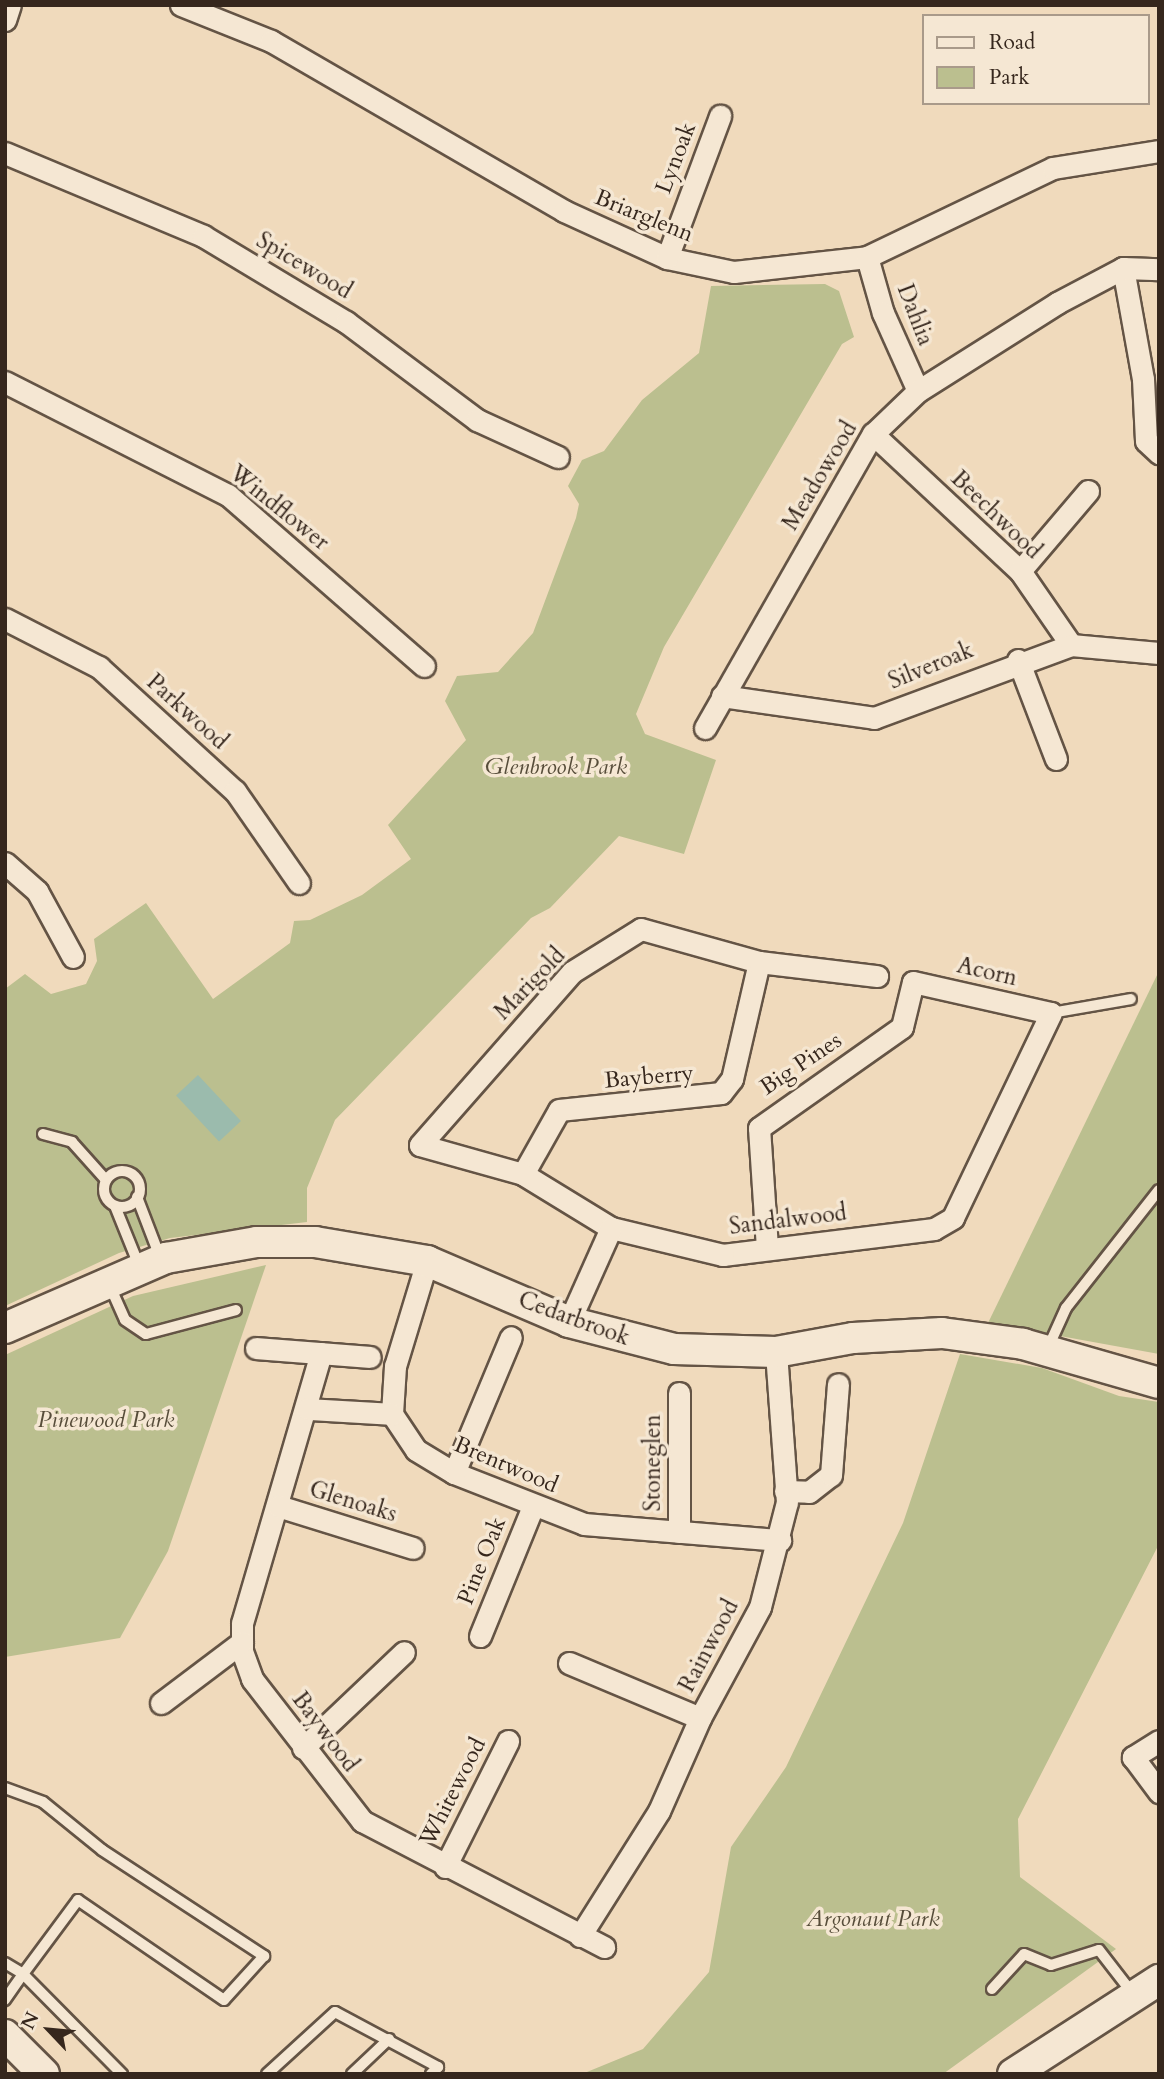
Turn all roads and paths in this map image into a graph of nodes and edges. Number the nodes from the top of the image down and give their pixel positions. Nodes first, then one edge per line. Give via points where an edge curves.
1 (10, 5) edge
2 (181, 5) edge
3 (5, 20) edge
4 (720, 116) dead end
5 (1159, 151) edge
6 (5, 153) edge
7 (867, 257) junction
8 (667, 258) junction
9 (1123, 268) junction
10 (1159, 269) edge
11 (5, 382) edge
12 (918, 391) junction
13 (873, 434) junction
14 (1159, 453) edge
15 (558, 457) dead end
16 (1088, 491) dead end
17 (1020, 571) junction
18 (5, 619) edge
19 (1071, 645) junction
20 (1159, 653) edge
21 (1018, 660) junction
22 (424, 666) dead end
23 (722, 696) junction
24 (705, 728) dead end
25 (1056, 759) dead end
26 (5, 863) edge
27 (299, 883) dead end
28 (73, 957) dead end
29 (760, 962) junction
30 (877, 976) dead end
31 (913, 982) joint
32 (1131, 999) dead end
33 (1051, 1013) junction
34 (43, 1134) dead end
35 (420, 1145) joint
36 (523, 1174) junction
37 (106, 1180) junction
38 (1159, 1190) edge
39 (137, 1198) junction
40 (115, 1206) junction
41 (611, 1228) junction
42 (767, 1248) junction
43 (427, 1261) junction
44 (150, 1264) junction
45 (108, 1282) junction
46 (236, 1310) dead end
47 (569, 1322) junction
48 (5, 1328) edge
49 (511, 1337) dead end
50 (256, 1348) dead end
51 (1046, 1350) junction
52 (776, 1352) junction
53 (321, 1353) junction
54 (370, 1357) dead end
55 (1159, 1383) edge
56 (838, 1384) dead end
57 (679, 1393) dead end
58 (308, 1409) junction
59 (392, 1414) junction
60 (454, 1473) junction
61 (785, 1491) junction
62 (278, 1506) junction
63 (534, 1506) junction
64 (679, 1532) junction
65 (780, 1540) junction
66 (412, 1548) dead end
67 (480, 1636) dead end
68 (242, 1642) junction
69 (404, 1652) dead end
70 (569, 1664) dead end
71 (160, 1703) dead end
72 (699, 1718) junction
73 (508, 1741) dead end
74 (1159, 1741) edge
75 (303, 1748) junction
76 (5, 1788) edge
77 (1159, 1792) edge
78 (445, 1867) junction
79 (580, 1936) junction
80 (604, 1947) dead end
81 (5, 1963) edge
82 (23, 1974) junction
83 (1159, 1980) edge
84 (992, 1989) dead end
85 (1133, 1994) junction
86 (5, 2000) edge
87 (5, 2035) edge
88 (389, 2039) junction
89 (44, 2074) edge
90 (122, 2074) edge
91 (267, 2074) edge
92 (352, 2074) edge
93 (431, 2074) edge
94 (1013, 2074) edge

1 - 3 street
2 - 8 street, Briarglenn via 271,41 564,211
4 - 8 street, Lynoak
5 - 7 street, Briarglenn via 1053,168
6 - 15 street, Spicewood via 203,236 346,322 477,420
7 - 8 street, Briarglenn via 734,272
7 - 12 street, Dahlia via 883,313
9 - 10 street
9 - 12 street, Meadowood
9 - 14 street via 1146,441
11 - 22 street, Windflower via 228,495
12 - 13 street, Meadowood
13 - 17 street, Beechwood
13 - 23 street, Meadowood
16 - 17 street
17 - 19 street, Beechwood
18 - 27 street, Parkwood via 99,667 235,791
19 - 20 street, Silveroak
19 - 21 street, Silveroak
21 - 23 street, Silveroak via 874,718
21 - 25 street
23 - 24 street, Meadowood
26 - 28 street via 37,891
29 - 30 street, Marigold
29 - 35 street, Marigold via 641,929 572,972
29 - 36 street, Bayberry via 732,1079 721,1093 559,1110
31 - 33 street, Acorn
31 - 42 street, Big Pines via 902,1027 758,1128
32 - 33 lane
33 - 42 street, Sandalwood via 945,1226
34 - 37 lane via 72,1142
35 - 36 street, Sandalwood
36 - 41 street, Sandalwood
37 - 39 lane via 128,1172 139,1185
37 - 40 lane via 104,1192
38 - 51 lane via 1066,1308
39 - 40 lane
39 - 44 lane
40 - 44 lane
41 - 42 street, Sandalwood via 723,1255
41 - 47 street
43 - 44 street, Cedarbrook via 289,1241
43 - 47 street, Cedarbrook
43 - 59 street via 395,1366
44 - 45 street, Cedarbrook
45 - 46 lane via 125,1320 146,1334
45 - 48 street, Cedarbrook
47 - 52 street, Cedarbrook via 674,1349
49 - 60 street
50 - 53 street
51 - 52 street, Cedarbrook via 989,1338 903,1334
51 - 55 street, Cedarbrook
52 - 61 street, Rainwood
53 - 54 street
53 - 58 street, Baywood
56 - 61 street via 831,1475 809,1492
57 - 64 street, Stoneglen
58 - 59 street
58 - 62 street, Baywood
59 - 60 street, Brentwood via 416,1450
60 - 63 street, Brentwood
61 - 65 street, Rainwood
62 - 66 street, Glenoaks
62 - 68 street, Baywood
63 - 64 street, Brentwood via 584,1524
63 - 67 street, Pine Oak
64 - 65 street, Brentwood
65 - 72 street, Rainwood via 760,1607
68 - 71 street
68 - 75 street, Baywood via 252,1679
69 - 75 street
70 - 72 street
72 - 79 street, Rainwood via 659,1811
73 - 78 street, Whitewood
74 - 77 street via 1133,1758
75 - 78 street, Baywood via 362,1821
76 - 82 lane via 43,1802 102,1850 264,1956 225,2000 78,1900
78 - 79 street, Baywood
79 - 80 street, Baywood
81 - 82 lane
82 - 86 lane
82 - 90 lane
83 - 85 street
84 - 85 lane via 1024,1954 1051,1965 1099,1950
85 - 94 street
87 - 89 street
88 - 91 lane via 335,2012
88 - 92 lane
88 - 93 lane via 438,2067

